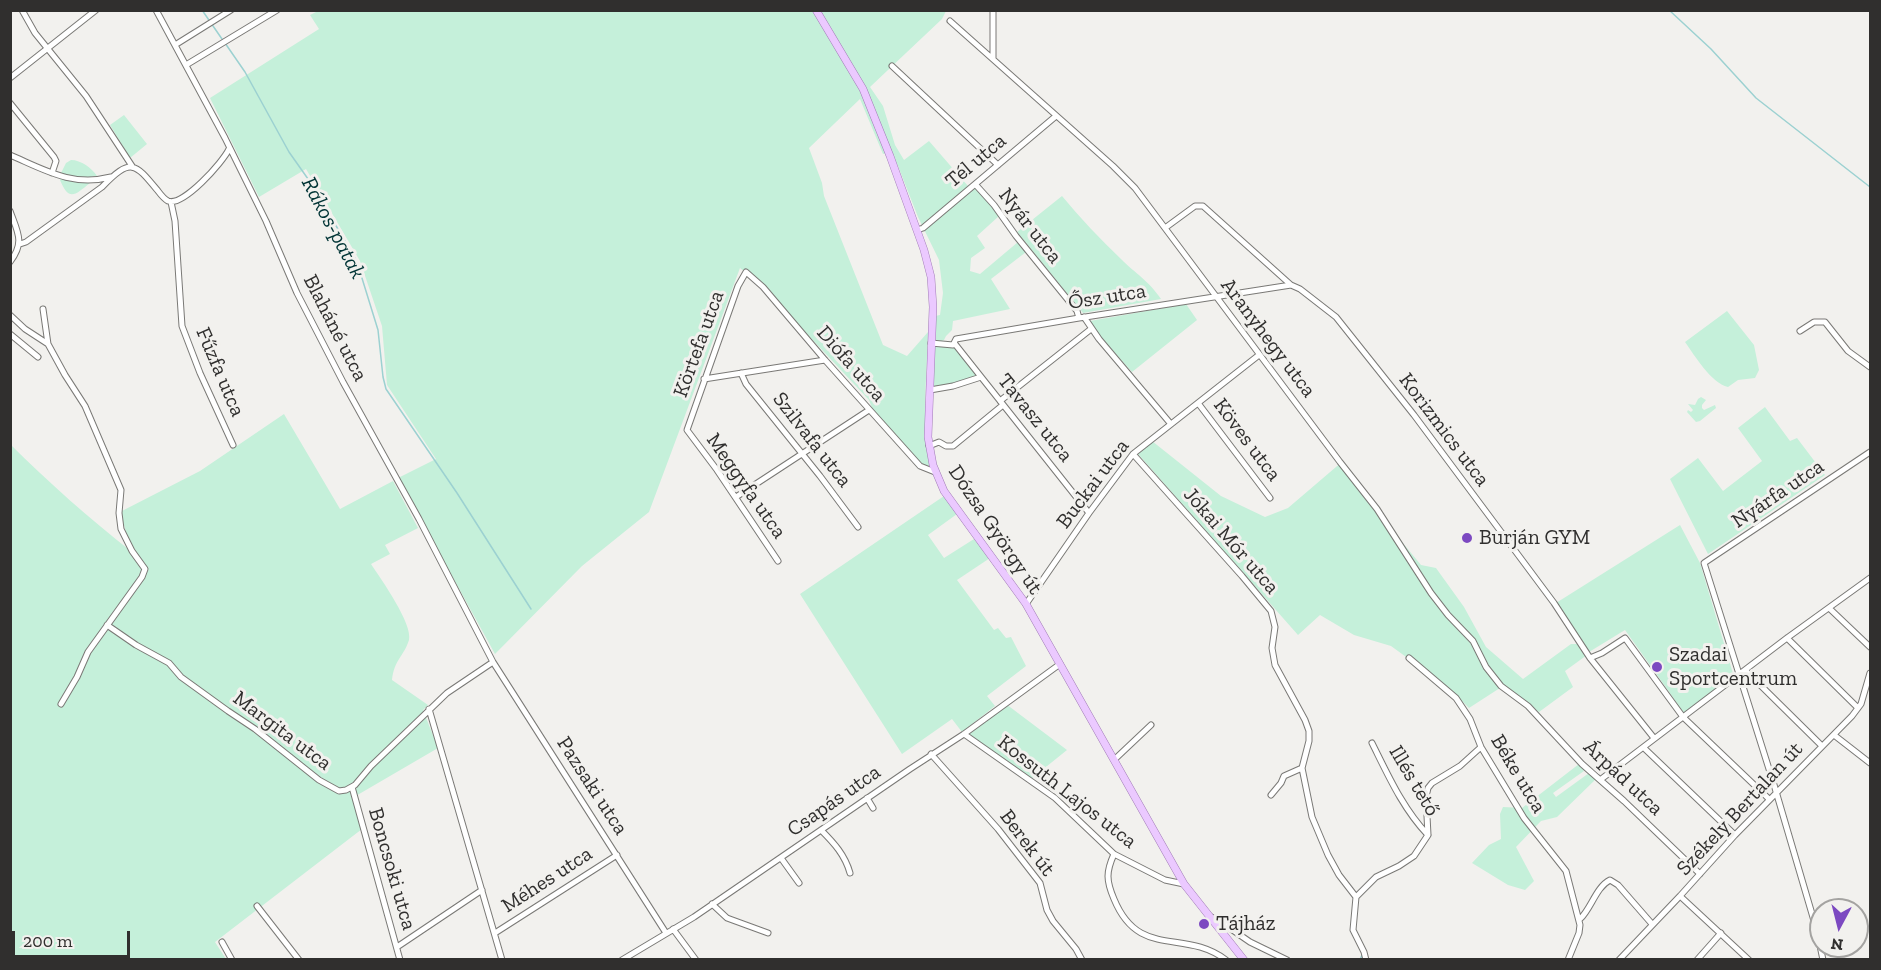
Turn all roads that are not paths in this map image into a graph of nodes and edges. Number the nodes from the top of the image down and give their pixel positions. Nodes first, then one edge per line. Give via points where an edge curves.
1 (22, 10) edge
2 (96, 10) edge
3 (156, 10) edge
4 (231, 10) edge
5 (277, 10) edge
6 (816, 10) edge
7 (993, 10) edge
8 (950, 21) dead end
9 (175, 45) junction
10 (46, 48) junction
11 (993, 58) junction
12 (186, 65) junction
13 (892, 66) dead end
14 (10, 78) edge
15 (10, 103) edge
16 (1056, 116) junction
17 (229, 149) junction
18 (10, 155) edge
19 (998, 165) junction
20 (132, 166) junction
21 (52, 173) junction
22 (112, 176) junction
23 (975, 184) junction
24 (171, 202) junction
25 (10, 212) edge
26 (1165, 228) junction
27 (917, 230) junction
28 (20, 244) junction
29 (10, 262) edge
30 (746, 272) joint
31 (1291, 285) junction
32 (1217, 297) junction
33 (43, 309) dead end
34 (10, 315) edge
35 (1082, 317) junction
36 (1091, 329) junction
37 (1800, 331) dead end
38 (10, 334) edge
39 (931, 343) junction
40 (48, 344) junction
41 (955, 344) junction
42 (1259, 355) junction
43 (38, 357) dead end
44 (825, 360) junction
45 (1870, 367) edge
46 (741, 373) junction
47 (981, 377) junction
48 (704, 379) junction
49 (930, 390) junction
50 (1002, 403) junction
51 (1198, 403) junction
52 (869, 410) junction
53 (1170, 423) junction
54 (687, 430) joint
55 (233, 446) dead end
56 (929, 446) junction
57 (1870, 452) edge
58 (1133, 454) junction
59 (803, 455) junction
60 (935, 472) junction
61 (736, 497) junction
62 (1270, 498) dead end
63 (1089, 513) junction
64 (858, 527) dead end
65 (778, 561) dead end
66 (1870, 578) edge
67 (1026, 604) junction
68 (1829, 608) junction
69 (107, 625) junction
70 (1787, 638) junction
71 (1870, 647) edge
72 (1409, 658) dead end
73 (1590, 658) junction
74 (492, 660) junction
75 (1060, 664) junction
76 (1742, 672) junction
77 (1870, 673) edge
78 (61, 704) dead end
79 (1525, 704) joint
80 (1858, 708) junction
81 (429, 709) junction
82 (1683, 717) junction
83 (1151, 725) dead end
84 (964, 734) junction
85 (1833, 735) junction
86 (1654, 738) junction
87 (1372, 743) dead end
88 (1822, 746) junction
89 (1481, 747) junction
90 (1644, 748) junction
91 (932, 754) junction
92 (1115, 759) junction
93 (1870, 763) edge
94 (1302, 768) junction
95 (1600, 780) junction
96 (352, 787) junction
97 (1775, 791) junction
98 (1271, 795) dead end
99 (867, 798) junction
100 (1769, 799) junction
101 (873, 807) dead end
102 (821, 831) junction
103 (1428, 835) junction
104 (1735, 835) junction
105 (1114, 854) junction
106 (617, 855) junction
107 (781, 858) junction
108 (850, 873) dead end
109 (1700, 874) junction
110 (799, 884) dead end
111 (1184, 884) junction
112 (482, 890) junction
113 (1680, 896) junction
114 (1356, 897) junction
115 (712, 904) junction
116 (257, 906) dead end
117 (1209, 917) junction
118 (1580, 919) junction
119 (1652, 924) junction
120 (681, 925) junction
121 (673, 929) junction
122 (495, 933) junction
123 (666, 933) junction
124 (768, 933) dead end
125 (1721, 933) junction
126 (678, 936) junction
127 (222, 942) dead end
128 (397, 947) junction
129 (232, 960) edge
130 (298, 960) edge
131 (400, 960) edge
132 (502, 960) edge
133 (622, 960) edge
134 (696, 960) edge
135 (1082, 960) edge
136 (1226, 960) edge
137 (1244, 960) edge
138 (1287, 960) edge
139 (1366, 960) edge
140 (1568, 960) edge
141 (1619, 960) edge
142 (1698, 960) edge
143 (1749, 960) edge
144 (1823, 960) edge

1 - 10 street
2 - 10 street
3 - 9 street, Blaháné utca
4 - 9 street
5 - 12 street
6 - 27 main road, Dózsa György út via 863,89
7 - 11 street
8 - 11 street, Aranyhegy utca
9 - 12 street, Blaháné utca
10 - 14 street
10 - 20 street via 86,96
11 - 16 street, Aranyhegy utca
12 - 17 street, Blaháné utca
13 - 19 street
15 - 21 street via 54,157
16 - 19 street, Tél utca
16 - 26 street, Aranyhegy utca via 1125,178
17 - 24 street via 205,179
17 - 74 street, Blaháné utca via 297,293
18 - 21 street
19 - 23 street, Tél utca
20 - 22 street
20 - 24 street via 142,171
21 - 22 street via 81,180
22 - 28 street
23 - 27 street, Tél utca
23 - 35 street, Nyár utca
24 - 55 street, Fűzfa utca via 182,326
25 - 28 street
26 - 31 street, Korizmics utca via 1195,206 1203,206
26 - 32 street, Aranyhegy utca
27 - 39 main road, Dózsa György út via 933,290
28 - 29 street
30 - 44 street, Diófa utca
30 - 48 street, Körtefa utca
31 - 32 street, Ősz utca
31 - 73 street, Korizmics utca via 1336,317 1554,603
32 - 35 street, Ősz utca
32 - 42 street, Aranyhegy utca
33 - 40 street
34 - 40 street
35 - 36 street, Nyár utca
35 - 41 street, Ősz utca via 957,339
36 - 50 street
36 - 53 street, Nyár utca
37 - 45 street via 1814,322 1825,322 1848,351
38 - 43 street
39 - 41 street, Ősz utca
39 - 49 main road, Dózsa György út
40 - 69 street via 96,430 121,489 122,530 145,569
41 - 47 street, Tavasz utca
42 - 51 street, Buckai utca
42 - 79 street, Aranyhegy utca via 1377,509 1431,593 1473,641 1486,667 1501,686
44 - 46 street
44 - 52 street, Diófa utca
46 - 48 street
46 - 59 street, Szilvafa utca
47 - 49 street
47 - 50 street, Tavasz utca
48 - 54 street, Körtefa utca
49 - 56 main road, Dózsa György út
50 - 56 street via 953,446 939,442
50 - 63 street, Tavasz utca
51 - 53 street, Buckai utca
51 - 62 street, Köves utca
52 - 59 street
52 - 60 street, Diófa utca via 920,466
53 - 58 street, Buckai utca
54 - 61 street, Meggyfa utca
56 - 60 main road, Dózsa György út
57 - 76 street, Nyárfa utca via 1704,563
58 - 63 street, Buckai utca
58 - 94 street, Jókai Mór utca via 1271,611 1275,665 1309,731
59 - 61 street
59 - 64 street, Szilvafa utca
60 - 67 main road, Dózsa György út via 950,500
61 - 65 street, Meggyfa utca
63 - 67 street, Buckai utca
66 - 68 street
67 - 75 main road, Dózsa György út
68 - 70 street
68 - 71 street
69 - 78 street
69 - 96 street, Margita utca via 169,663 181,677 323,783 339,791
70 - 76 street
70 - 80 street
72 - 89 street, Béke utca via 1456,698
73 - 82 street via 1626,638
73 - 86 street, Korizmics utca
74 - 81 street, Margita utca
74 - 106 street, Pazsaki utca
75 - 84 street, Csapás utca
75 - 92 main road, Dózsa György út
76 - 82 street
76 - 88 street
76 - 97 street
77 - 80 street, Székely Bertalan út
79 - 95 street, Árpád utca
80 - 85 street, Székely Bertalan út
81 - 96 street, Margita utca
81 - 112 street
82 - 86 street
82 - 100 street
83 - 92 street
84 - 91 street, Csapás utca
84 - 105 street, Kossuth Lajos utca via 1055,798
85 - 88 street, Székely Bertalan út
85 - 93 street
86 - 90 street
87 - 103 street, Illés tető via 1395,789
88 - 97 street, Székely Bertalan út
89 - 103 street via 1428,788
89 - 118 street, Béke utca via 1524,818 1566,871
90 - 95 street
90 - 104 street
91 - 99 street, Csapás utca
91 - 135 street, Berek út via 1040,883 1047,910
92 - 111 main road, Dózsa György út
94 - 98 street via 1284,776
94 - 114 street, Jókai Mór utca via 1315,826 1339,875
95 - 109 street, Árpád utca
96 - 128 street, Boncsoki utca
97 - 100 street, Székely Bertalan út
97 - 144 street
99 - 101 street
99 - 102 street, Csapás utca
100 - 104 street, Székely Bertalan út
102 - 107 street, Csapás utca
102 - 108 street via 840,851
103 - 114 street via 1414,856 1376,877
104 - 109 street, Székely Bertalan út
105 - 111 street, Kossuth Lajos utca via 1165,880
105 - 136 street via 1108,870 1109,884 1131,927 1151,938 1203,948
106 - 122 street, Méhes utca
106 - 123 street, Pazsaki utca
107 - 110 street
107 - 115 street, Csapás utca
109 - 113 street, Székely Bertalan út
111 - 117 main road, Dózsa György út
112 - 122 street
112 - 128 street
113 - 119 street, Székely Bertalan út
113 - 125 street
114 - 139 street via 1353,930
115 - 120 street, Csapás utca
115 - 124 street via 727,918
116 - 130 street
117 - 137 main road, Dózsa György út
117 - 138 street
118 - 119 street, Béke utca via 1610,880
118 - 140 street, Béke utca via 1580,931
119 - 141 street, Székely Bertalan út
120 - 121 street, Csapás utca
120 - 126 street
121 - 123 street, Csapás utca
121 - 126 street
122 - 132 street
123 - 133 street, Csapás utca
125 - 142 street
125 - 143 street
126 - 134 street
127 - 129 street
128 - 131 street, Boncsoki utca

